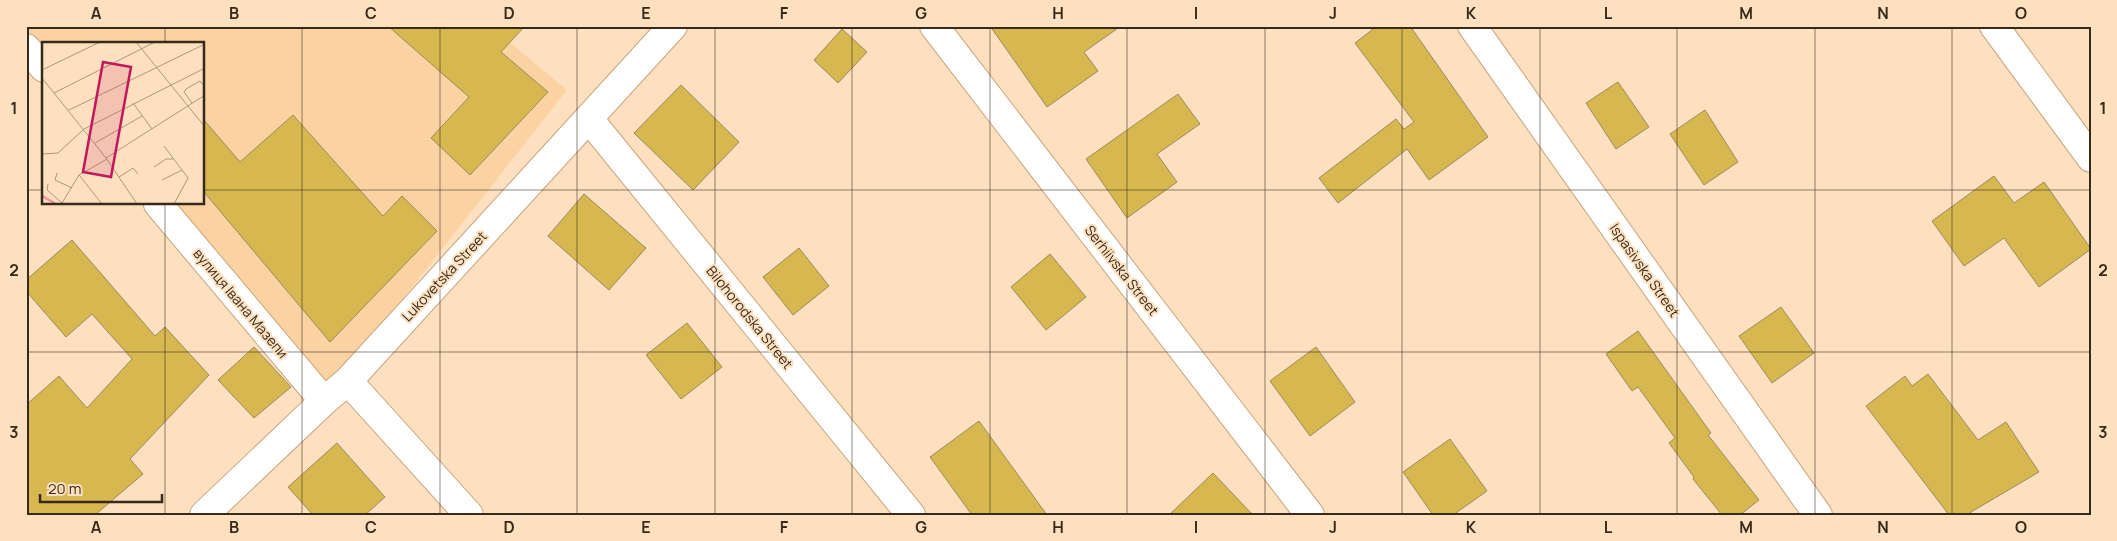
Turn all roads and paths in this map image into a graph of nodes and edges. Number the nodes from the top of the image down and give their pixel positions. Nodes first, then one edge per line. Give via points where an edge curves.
1 (673, 26) edge
2 (934, 26) edge
3 (1472, 26) edge
4 (1994, 26) edge
5 (26, 48) edge
6 (42, 66) edge
7 (589, 119) junction
8 (2091, 158) edge
9 (159, 205) edge
10 (348, 382) junction
11 (324, 402) junction
12 (204, 515) edge
13 (469, 515) edge
14 (911, 515) edge
15 (1310, 515) edge
16 (1818, 515) edge

1 - 7 street, Lukovetska Street
2 - 15 street, Serhiivska Street
3 - 16 street, Ispasivska Street
4 - 8 street
5 - 6 street
7 - 10 street, Lukovetska Street
7 - 14 street, Bilohorodska Street
9 - 11 street, вулиця Івана Мазепи
10 - 11 street, Lukovetska Street
10 - 13 street
11 - 12 street, Lukovetska Street

